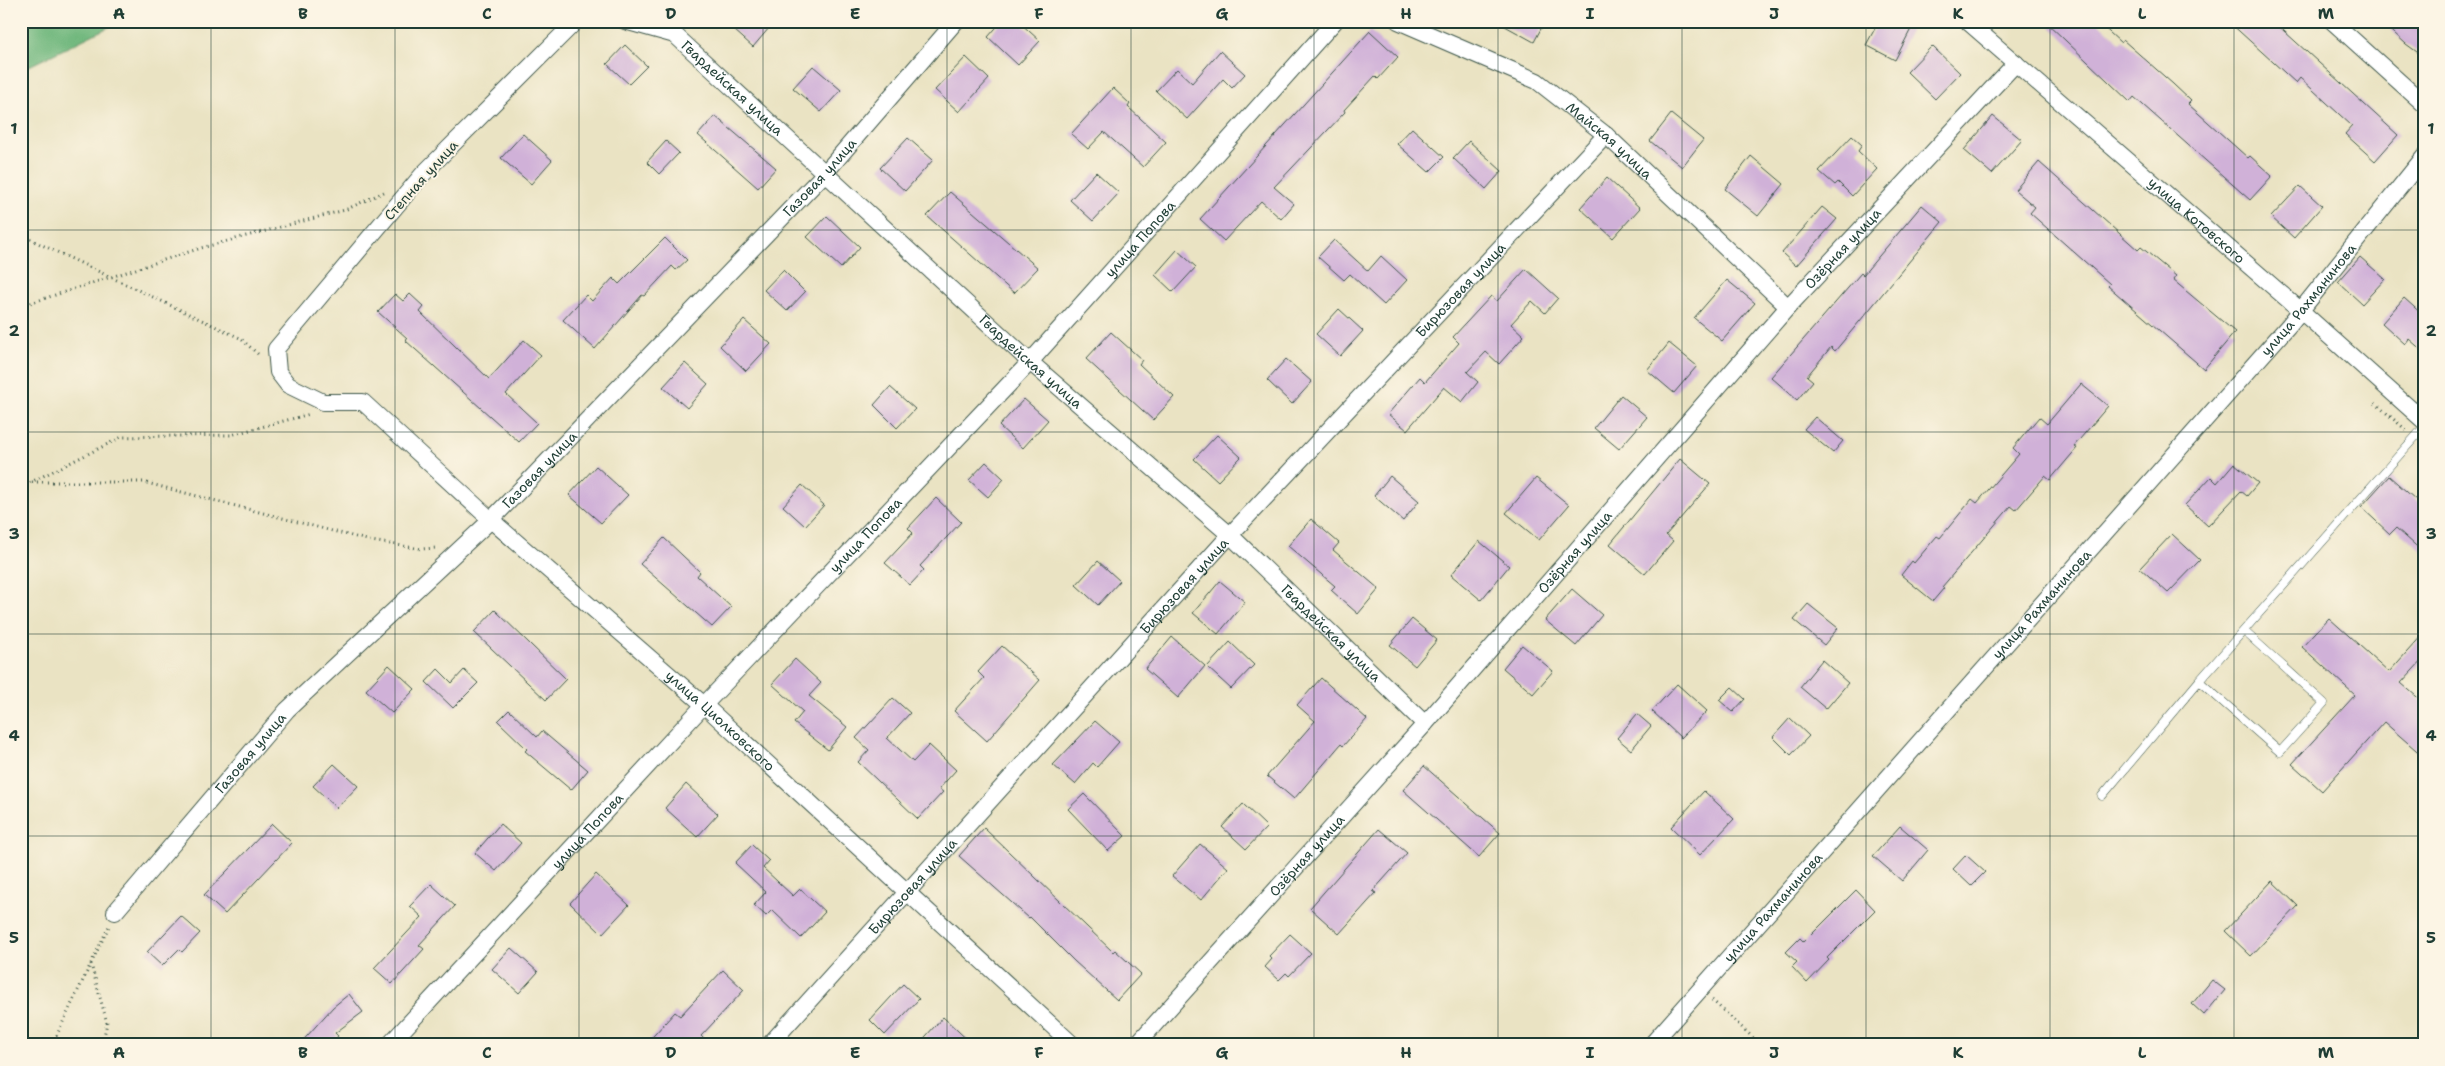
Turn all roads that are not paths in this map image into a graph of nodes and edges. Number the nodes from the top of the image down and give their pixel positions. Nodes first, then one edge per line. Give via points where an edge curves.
1 (576, 21) edge
2 (625, 21) edge
3 (662, 21) edge
4 (956, 21) edge
5 (1335, 21) edge
6 (1398, 21) edge
7 (1966, 21) edge
8 (2332, 21) edge
9 (675, 35) junction
10 (2016, 63) junction
11 (2424, 104) edge
12 (1606, 135) junction
13 (2424, 157) edge
14 (825, 173) junction
15 (1788, 307) junction
16 (2300, 310) junction
17 (1030, 362) junction
18 (363, 402) joint
19 (2424, 421) edge
20 (2424, 427) edge
21 (491, 520) junction
22 (1230, 536) junction
23 (2244, 631) junction
24 (2200, 681) junction
25 (704, 706) junction
26 (1425, 724) junction
27 (2102, 796) dead end
28 (909, 892) junction
29 (115, 912) road end
30 (389, 1045) edge
31 (769, 1045) edge
32 (1073, 1045) edge
33 (1136, 1045) edge
34 (1651, 1045) edge

1 - 18 street, Степная улица via 423,174 276,349 278,372 288,385 323,402
2 - 9 street, Гвардейская улица
3 - 9 street
4 - 14 street, Газовая улица
5 - 17 street, улица Попова
6 - 12 street, Майская улица via 1537,81
7 - 10 street, улица Котовского
8 - 11 street
9 - 14 street, Гвардейская улица
10 - 15 street, Озёрная улица
10 - 16 street, улица Котовского
12 - 15 street, Майская улица
12 - 22 street, Бирюзовая улица
13 - 16 street, улица Рахманинова
14 - 17 street, Гвардейская улица
14 - 21 street, Газовая улица
15 - 26 street, Озёрная улица
16 - 19 street, улица Котовского
16 - 34 street, улица Рахманинова
17 - 22 street, Гвардейская улица
17 - 25 street, улица Попова
18 - 21 street, улица Циолковского
20 - 23 lane
21 - 25 street, улица Циолковского
21 - 29 street, Газовая улица via 287,710
22 - 26 street, Гвардейская улица
22 - 28 street, Бирюзовая улица
23 - 24 lane
23 - 24 lane via 2324,703 2280,752
24 - 27 lane
25 - 28 street, улица Циолковского
25 - 30 street, улица Попова
26 - 33 street, Озёрная улица
28 - 31 street, Бирюзовая улица
28 - 32 street, улица Циолковского

